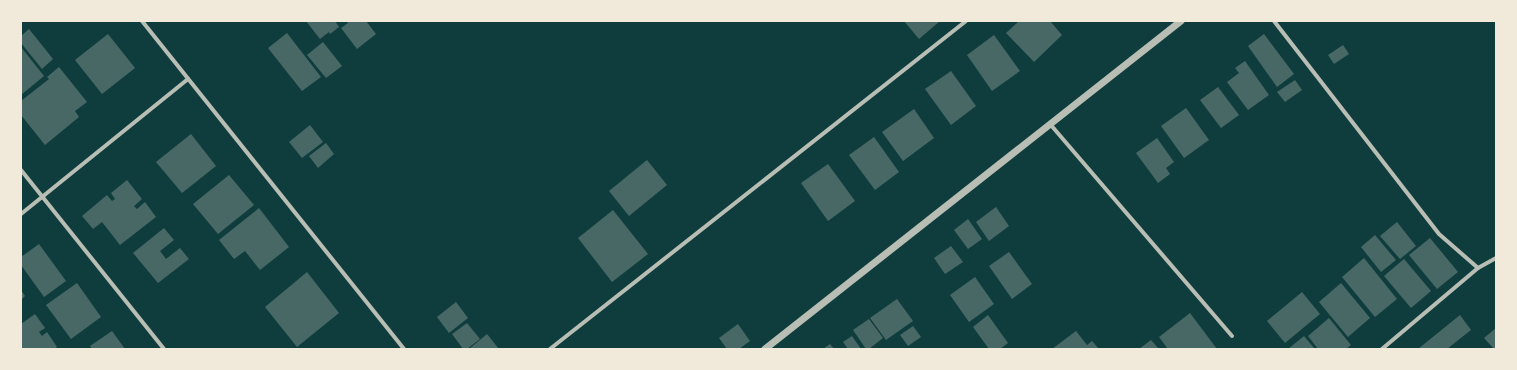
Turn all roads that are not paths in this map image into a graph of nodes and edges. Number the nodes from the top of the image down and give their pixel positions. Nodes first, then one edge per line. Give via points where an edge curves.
1 (142, 21) edge
2 (966, 21) edge
3 (1181, 21) edge
4 (1274, 21) edge
5 (188, 79) junction
6 (1050, 124) junction
7 (21, 170) edge
8 (43, 197) junction
9 (21, 214) edge
10 (1496, 258) edge
11 (1478, 268) junction
12 (1232, 336) dead end
13 (164, 349) edge
14 (404, 349) edge
15 (550, 349) edge
16 (765, 349) edge
17 (1382, 349) edge

1 - 5 street
2 - 15 street
3 - 6 street
4 - 11 street via 1439,234
5 - 8 street
5 - 14 street
6 - 12 street
6 - 16 street
7 - 8 street
8 - 9 street
8 - 13 street
10 - 11 street
11 - 17 street

